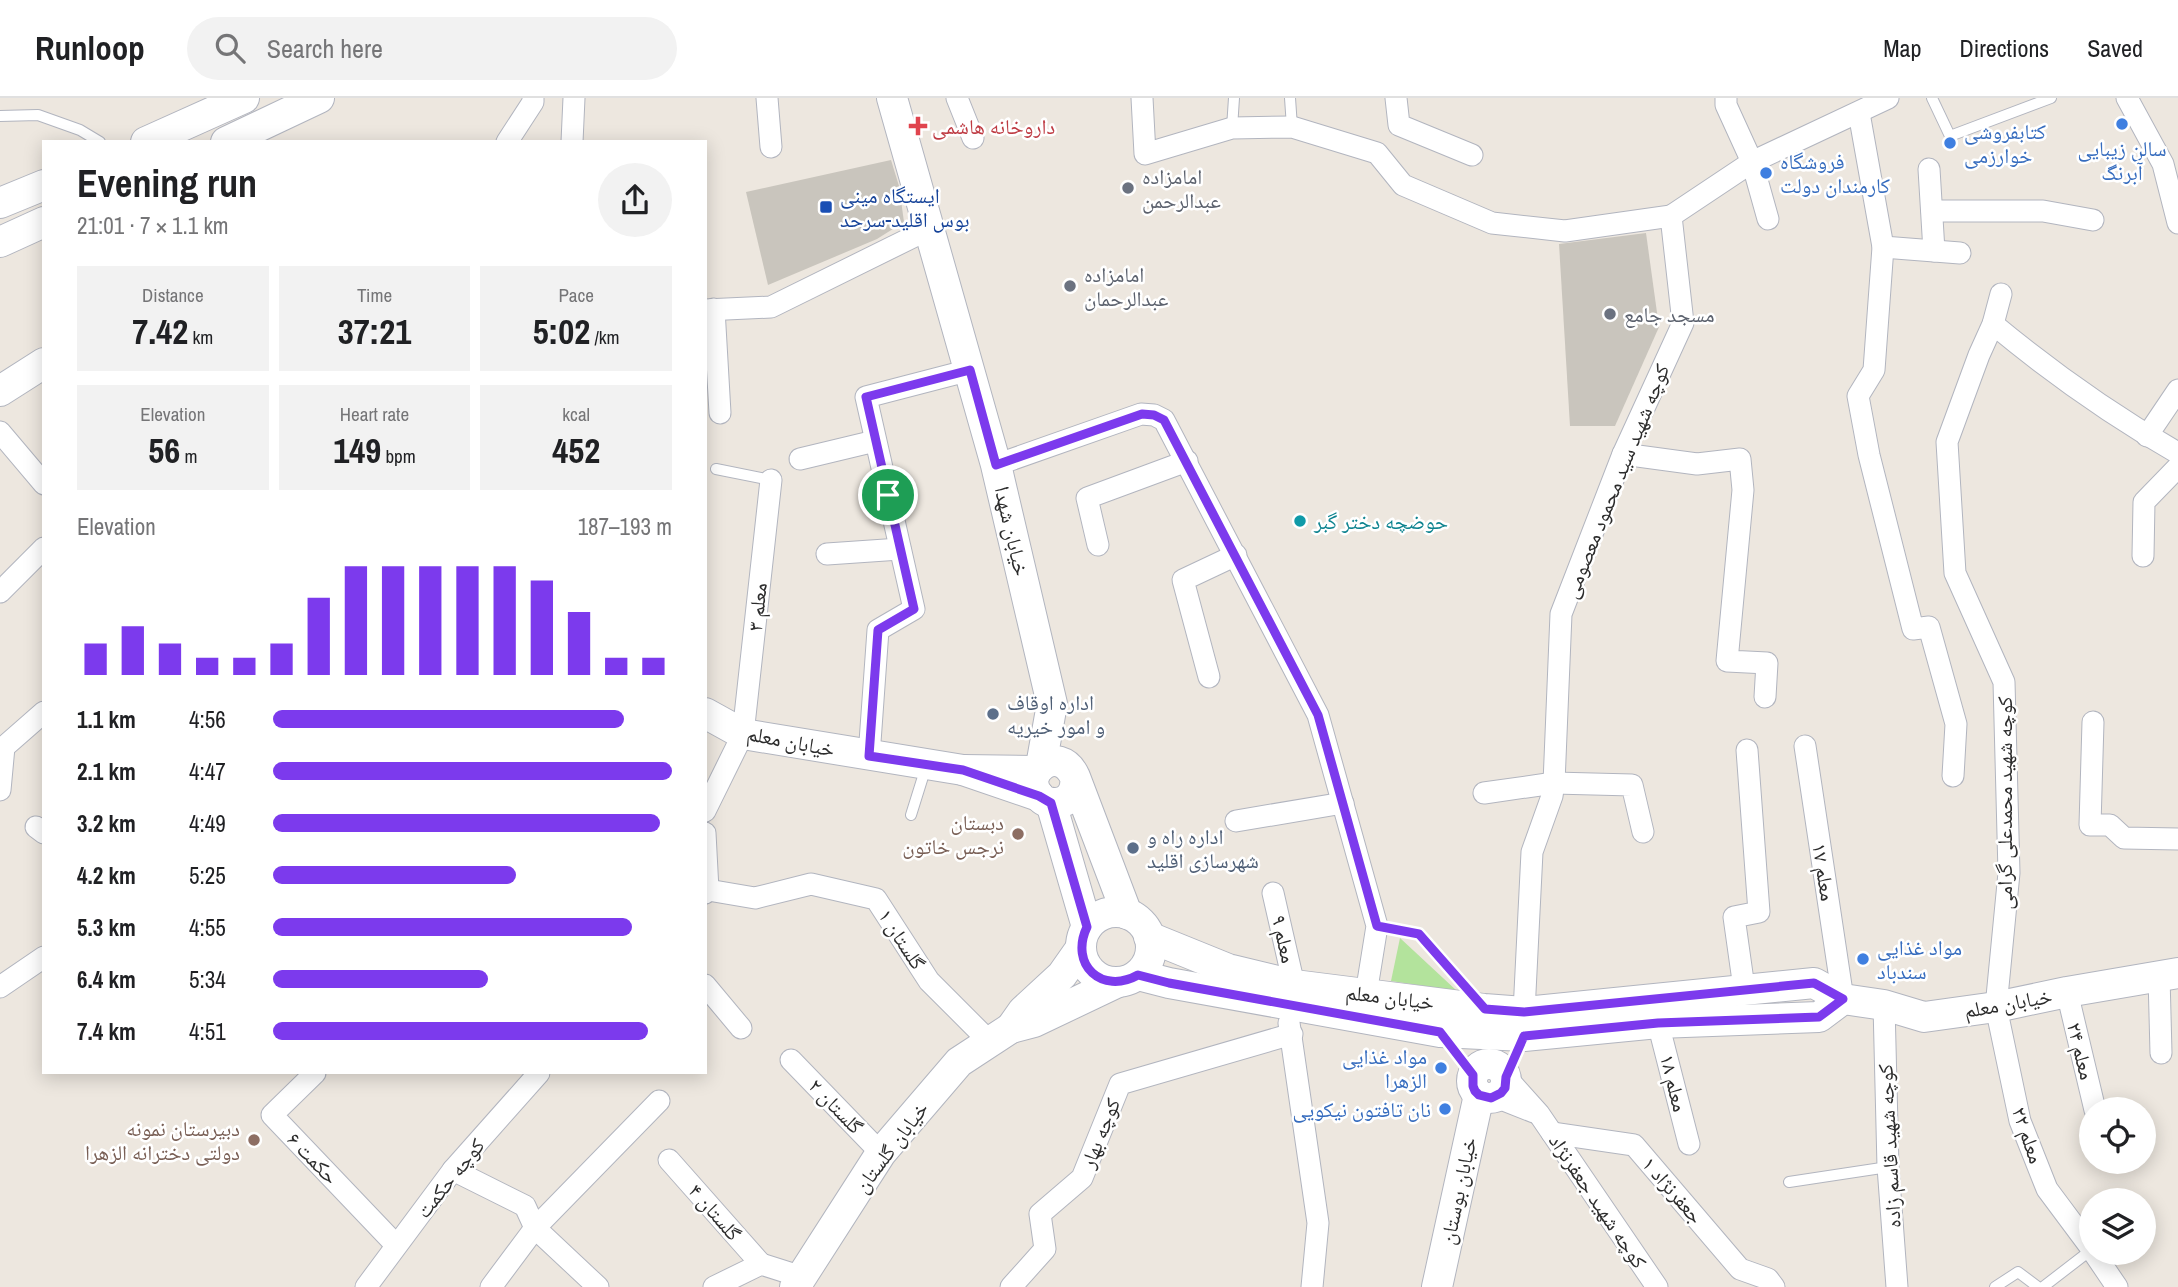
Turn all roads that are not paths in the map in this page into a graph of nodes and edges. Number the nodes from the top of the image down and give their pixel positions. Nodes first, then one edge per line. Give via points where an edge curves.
1 (244, 98) edge
2 (319, 98) edge
3 (533, 98) edge
4 (574, 98) edge
5 (767, 98) edge
6 (892, 98) edge
7 (957, 98) edge
8 (1142, 98) edge
9 (1234, 98) edge
10 (1290, 98) edge
11 (1396, 98) edge
12 (1726, 98) edge
13 (1888, 98) edge
14 (1932, 98) edge
15 (2051, 98) edge
16 (2127, 98) edge
17 (1859, 113) junction
18 (0, 116) edge
19 (1292, 127) junction
20 (1232, 128) junction
21 (973, 138) dead end
22 (242, 139) edge
23 (96, 140) edge
24 (150, 140) edge
25 (508, 140) edge
26 (572, 140) edge
27 (771, 147) dead end
28 (1472, 155) dead end
29 (1752, 162) junction
30 (1929, 169) dead end
31 (42, 186) edge
32 (0, 203) edge
33 (1932, 211) junction
34 (1671, 216) junction
35 (1768, 219) dead end
36 (2093, 220) dead end
37 (42, 223) edge
38 (2178, 223) edge
39 (930, 228) junction
40 (0, 242) edge
41 (1882, 247) junction
42 (1934, 251) junction
43 (1960, 253) dead end
44 (2001, 294) dead end
45 (710, 310) edge
46 (1993, 324) junction
47 (42, 364) edge
48 (970, 370) junction
49 (0, 390) edge
50 (2178, 390) edge
51 (720, 413) dead end
52 (0, 432) edge
53 (2147, 436) junction
54 (875, 441) junction
55 (2178, 453) edge
56 (1623, 454) junction
57 (800, 459) dead end
58 (1187, 461) junction
59 (996, 465) junction
60 (2178, 467) edge
61 (716, 469) dead end
62 (771, 480) joint
63 (42, 482) edge
64 (1098, 545) dead end
65 (900, 549) junction
66 (42, 550) edge
67 (827, 554) dead end
68 (1236, 555) junction
69 (2143, 556) dead end
70 (0, 592) edge
71 (1209, 677) dead end
72 (1765, 697) dead end
73 (42, 714) edge
74 (707, 714) edge
75 (2093, 722) dead end
76 (743, 734) junction
77 (1805, 746) dead end
78 (1747, 750) dead end
79 (869, 756) junction
80 (927, 765) junction
81 (1953, 776) dead end
82 (1554, 783) junction
83 (1042, 784) junction
84 (0, 790) edge
85 (1484, 793) dead end
86 (1343, 803) junction
87 (707, 807) edge
88 (911, 815) dead end
89 (1236, 821) dead end
90 (1643, 832) dead end
91 (2178, 839) edge
92 (707, 892) edge
93 (1273, 893) dead end
94 (1128, 914) junction
95 (1377, 926) junction
96 (1149, 937) junction
97 (1084, 938) junction
98 (42, 958) edge
99 (2173, 974) edge
100 (1128, 979) junction
101 (0, 987) edge
102 (707, 987) edge
103 (1745, 988) junction
104 (2067, 992) junction
105 (1289, 994) junction
106 (1366, 994) junction
107 (1843, 999) junction
108 (1884, 1004) junction
109 (1996, 1007) junction
110 (1485, 1009) junction
111 (1658, 1023) junction
112 (1524, 1024) junction
113 (741, 1028) dead end
114 (1440, 1032) junction
115 (1292, 1034) junction
116 (1000, 1035) junction
117 (2161, 1053) dead end
118 (790, 1060) dead end
119 (314, 1074) edge
120 (539, 1074) edge
121 (1489, 1086) junction
122 (2092, 1097) edge
123 (659, 1101) dead end
124 (1552, 1133) junction
125 (1689, 1144) dead end
126 (881, 1153) junction
127 (669, 1160) dead end
128 (1888, 1167) junction
129 (453, 1170) junction
130 (1789, 1182) dead end
131 (535, 1228) junction
132 (2079, 1233) edge
133 (396, 1245) junction
134 (2079, 1260) edge
135 (761, 1264) junction
136 (2102, 1265) edge
137 (798, 1282) edge
138 (366, 1287) edge
139 (491, 1287) edge
140 (598, 1287) edge
141 (714, 1287) edge
142 (1011, 1287) edge
143 (1311, 1287) edge
144 (1437, 1287) edge
145 (1657, 1287) edge
146 (1773, 1287) edge
147 (1897, 1287) edge
148 (1994, 1287) edge
149 (2041, 1287) edge
150 (2117, 1287) edge

1 - 24 main road
2 - 22 main road
3 - 25 street
4 - 26 street
5 - 27 street
6 - 39 main road, خیابان شهدا
7 - 21 street
8 - 20 street via 1145,154
9 - 20 lane
10 - 19 lane
11 - 28 street via 1399,125
12 - 29 street
13 - 17 street
14 - 15 lane via 1950,135
16 - 38 street via 2163,164
17 - 29 street
17 - 41 street
18 - 23 lane via 38,115
19 - 20 street
19 - 34 street via 1377,153 1403,185 1492,223 1565,231
29 - 34 street
29 - 35 street
30 - 33 street
31 - 32 main road
33 - 36 street via 2043,211
33 - 42 street
34 - 56 street, کوچه شهید سید محمود معصومی via 1682,323
37 - 40 main road
39 - 45 street via 771,307
39 - 48 main road, خیابان شهدا
41 - 42 street
41 - 81 street via 1874,370 1858,396 1913,629 1930,627 1956,724
42 - 43 street
44 - 46 street, کوچه شهید محمدعلی گرامی
45 - 51 street
46 - 53 street
46 - 109 street, کوچه شهید محمدعلی گرامی via 1947,442 1955,573 2004,682 2009,873
47 - 49 main road
48 - 54 street via 866,397
48 - 59 main road, خیابان شهدا
50 - 53 street
52 - 63 street
53 - 55 street
54 - 57 street
54 - 65 street
56 - 72 street via 1697,464 1740,458 1743,490 1727,661 1767,663
56 - 82 street, کوچه شهید سید محمود معصومی via 1561,614
58 - 59 street via 1164,420 1142,414
58 - 64 street via 1087,498
58 - 68 street
59 - 83 main road, خیابان شهدا via 1052,704
60 - 69 street via 2144,502
61 - 62 lane
62 - 76 street, معلم ۳
65 - 67 street
65 - 79 street via 914,609 878,630
66 - 70 street
68 - 71 street via 1183,580
68 - 86 street via 1318,715
73 - 84 street via 4,747
74 - 76 main road, خیابان معلم
75 - 91 street via 2090,825 2110,825 2124,838
76 - 79 main road, خیابان معلم
76 - 87 street
77 - 107 street, معلم ۱۷
78 - 103 street via 1759,912 1734,917
79 - 80 main road, خیابان معلم
80 - 83 main road, خیابان معلم
80 - 88 lane
82 - 85 street
82 - 90 street via 1632,785
82 - 112 street, کوچه شهید سید محمود معصومی via 1532,852
83 - 94 main road, خیابان معلم via 1047,762 1068,765
83 - 97 main road
86 - 89 street
86 - 95 street
92 - 116 street, گلستان ۱ via 755,898 811,884 876,900 929,981
93 - 105 street, معلم ۹
94 - 96 main road
94 - 97 main road via 1101,916
95 - 106 street
95 - 110 lane via 1419,934
96 - 100 main road via 1150,958
96 - 105 main road, خیابان معلم
97 - 100 main road via 1083,959 1088,969 1107,981
97 - 116 main road via 1062,975
98 - 101 street
99 - 104 main road, خیابان معلم
99 - 117 street
100 - 105 main road, خیابان معلم
100 - 116 main road
102 - 113 street
103 - 107 main road, خیابان معلم via 1814,983
103 - 112 main road, خیابان معلم
104 - 109 main road, خیابان معلم
104 - 122 street, معلم ۲۴
105 - 106 main road, خیابان معلم
105 - 114 main road, خیابان معلم
105 - 115 street, معلم ۹
106 - 110 main road, خیابان معلم
107 - 108 main road, خیابان معلم
107 - 111 main road, خیابان معلم via 1819,1017
108 - 109 main road, خیابان معلم via 1924,1017
108 - 128 street, کوچه شهید قاسم زاده
109 - 132 street, معلم ۲۲ via 2020,1121 2048,1189
110 - 112 main road, خیابان معلم
111 - 112 main road, خیابان معلم
111 - 125 street, معلم ۱۸
112 - 114 main road, خیابان معلم
112 - 121 main road, خیابان بوستان
114 - 121 main road
115 - 142 street, کوچه بهار via 1120,1084 1082,1178 1040,1214 1045,1248
115 - 143 street, معلم ۹ via 1318,1223
116 - 126 main road, خیابان گلستان via 960,1062
118 - 126 street, گلستان ۲
119 - 133 street, حکمت ۶ via 272,1115
120 - 129 street, کوچه حکمت
121 - 124 street, کوچه شهید جعفرنژاد via 1539,1114
121 - 144 main road, خیابان بوستان
123 - 131 street
124 - 145 street, کوچه شهید جعفرنژاد
124 - 146 street, جعفرنژاد ۱ via 1634,1145 1740,1269 1768,1279
126 - 137 main road, خیابان گلستان
127 - 135 street, گلستان ۴
128 - 130 lane
128 - 147 street, کوچه شهید قاسم زاده
129 - 131 street via 526,1206
129 - 133 street, کوچه حکمت
131 - 139 street
131 - 140 street
133 - 138 street, کوچه حکمت
134 - 149 lane
135 - 137 street
135 - 141 street
136 - 150 street, معلم ۲۲
148 - 149 lane via 2018,1272

